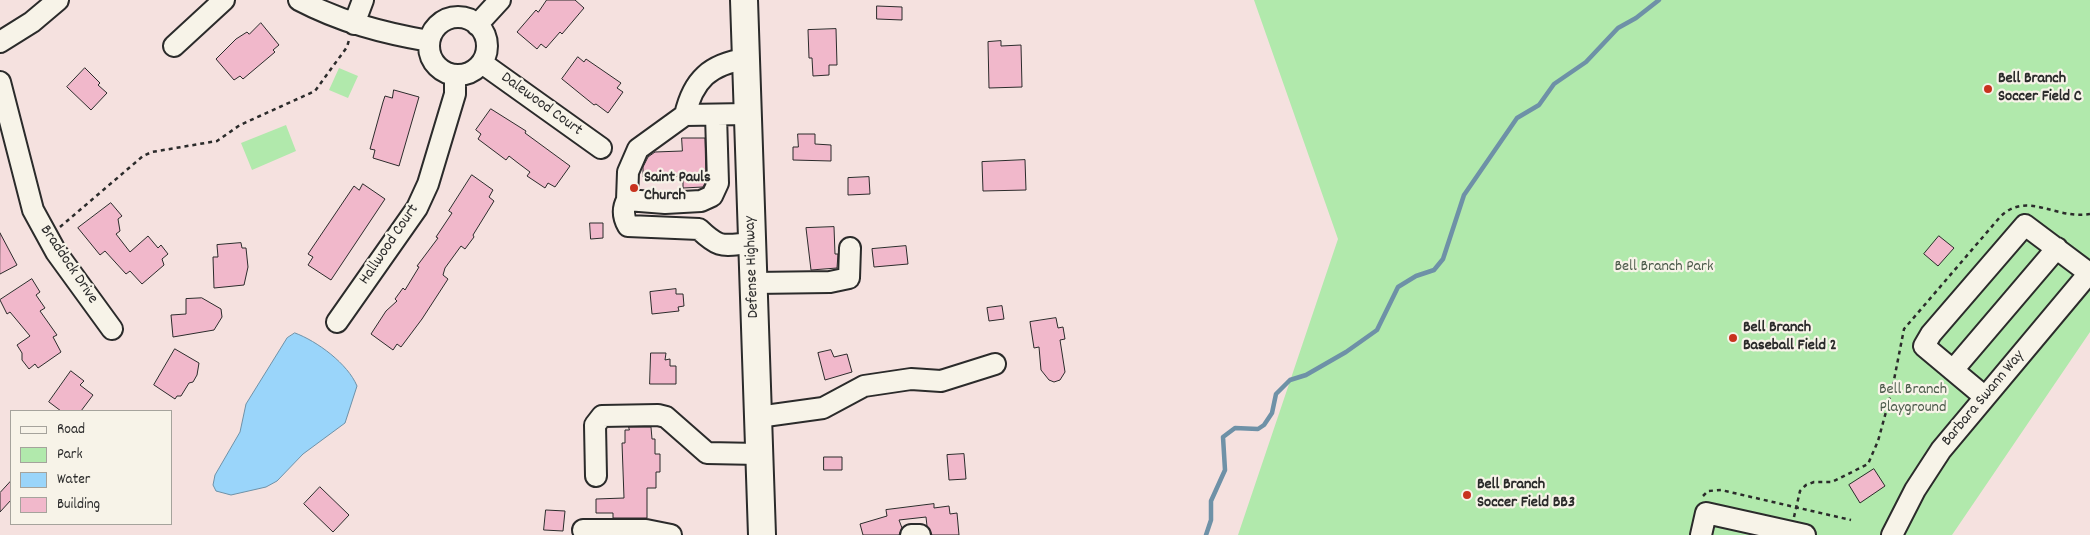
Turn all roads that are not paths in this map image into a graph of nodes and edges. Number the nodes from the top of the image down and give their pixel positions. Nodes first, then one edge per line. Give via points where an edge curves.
1 (58, 0) edge
2 (224, 0) edge
3 (299, 0) edge
4 (363, 0) edge
5 (500, 0) edge
6 (744, 0) edge
7 (354, 24) junction
8 (477, 25) junction
9 (429, 41) junction
10 (0, 42) edge
11 (174, 46) dead end
12 (746, 59) junction
13 (482, 63) junction
14 (455, 75) junction
15 (0, 82) edge
16 (748, 114) junction
17 (685, 115) junction
18 (716, 115) junction
19 (601, 148) dead end
20 (627, 200) junction
21 (752, 243) junction
22 (850, 248) dead end
23 (2057, 248) junction
24 (2090, 272) edge
25 (754, 283) junction
26 (336, 322) dead end
27 (112, 329) dead end
28 (995, 364) dead end
29 (1953, 370) junction
30 (1985, 397) junction
31 (758, 417) junction
32 (759, 454) junction
33 (596, 476) dead end
34 (583, 530) dead end
35 (671, 535) edge
36 (762, 535) edge
37 (911, 535) edge
38 (920, 535) edge
39 (1701, 535) edge
40 (1805, 535) edge
41 (1892, 535) edge

1 - 10 street via 32,22
2 - 11 street
3 - 7 street
4 - 7 street
5 - 8 street
6 - 12 main road, Defense Highway
7 - 9 street via 382,33
8 - 9 street via 462,18 447,19 433,30
8 - 13 street via 486,41
9 - 14 street via 429,50 437,66
12 - 16 main road, Defense Highway
12 - 17 street via 728,62 711,70 695,86
13 - 14 street via 466,74
13 - 19 street, Dalewood Court
14 - 26 street, Hallwood Court via 454,94 428,184 417,208
15 - 27 street, Braddock Drive via 33,210 48,238
16 - 18 street
16 - 21 main road, Defense Highway
17 - 18 street
17 - 20 street via 638,149 628,172
18 - 20 street via 718,184 712,196 701,201 665,203
20 - 21 street via 624,219 628,226 699,229 719,245
21 - 25 main road, Defense Highway
22 - 25 street via 849,278 830,282
23 - 24 street
23 - 29 street
23 - 29 street via 2024,225 1924,346
24 - 30 street, Barbara Swann Way
25 - 31 main road, Defense Highway
28 - 31 street via 941,381 911,380 864,386 823,408
29 - 30 street
30 - 41 street, Barbara Swann Way via 1941,450 1914,490
31 - 32 main road, Defense Highway
32 - 33 street via 707,453 666,417 658,414 602,416 595,425
32 - 36 main road, Defense Highway
34 - 35 street via 646,530
37 - 38 street
39 - 40 street via 1706,513

